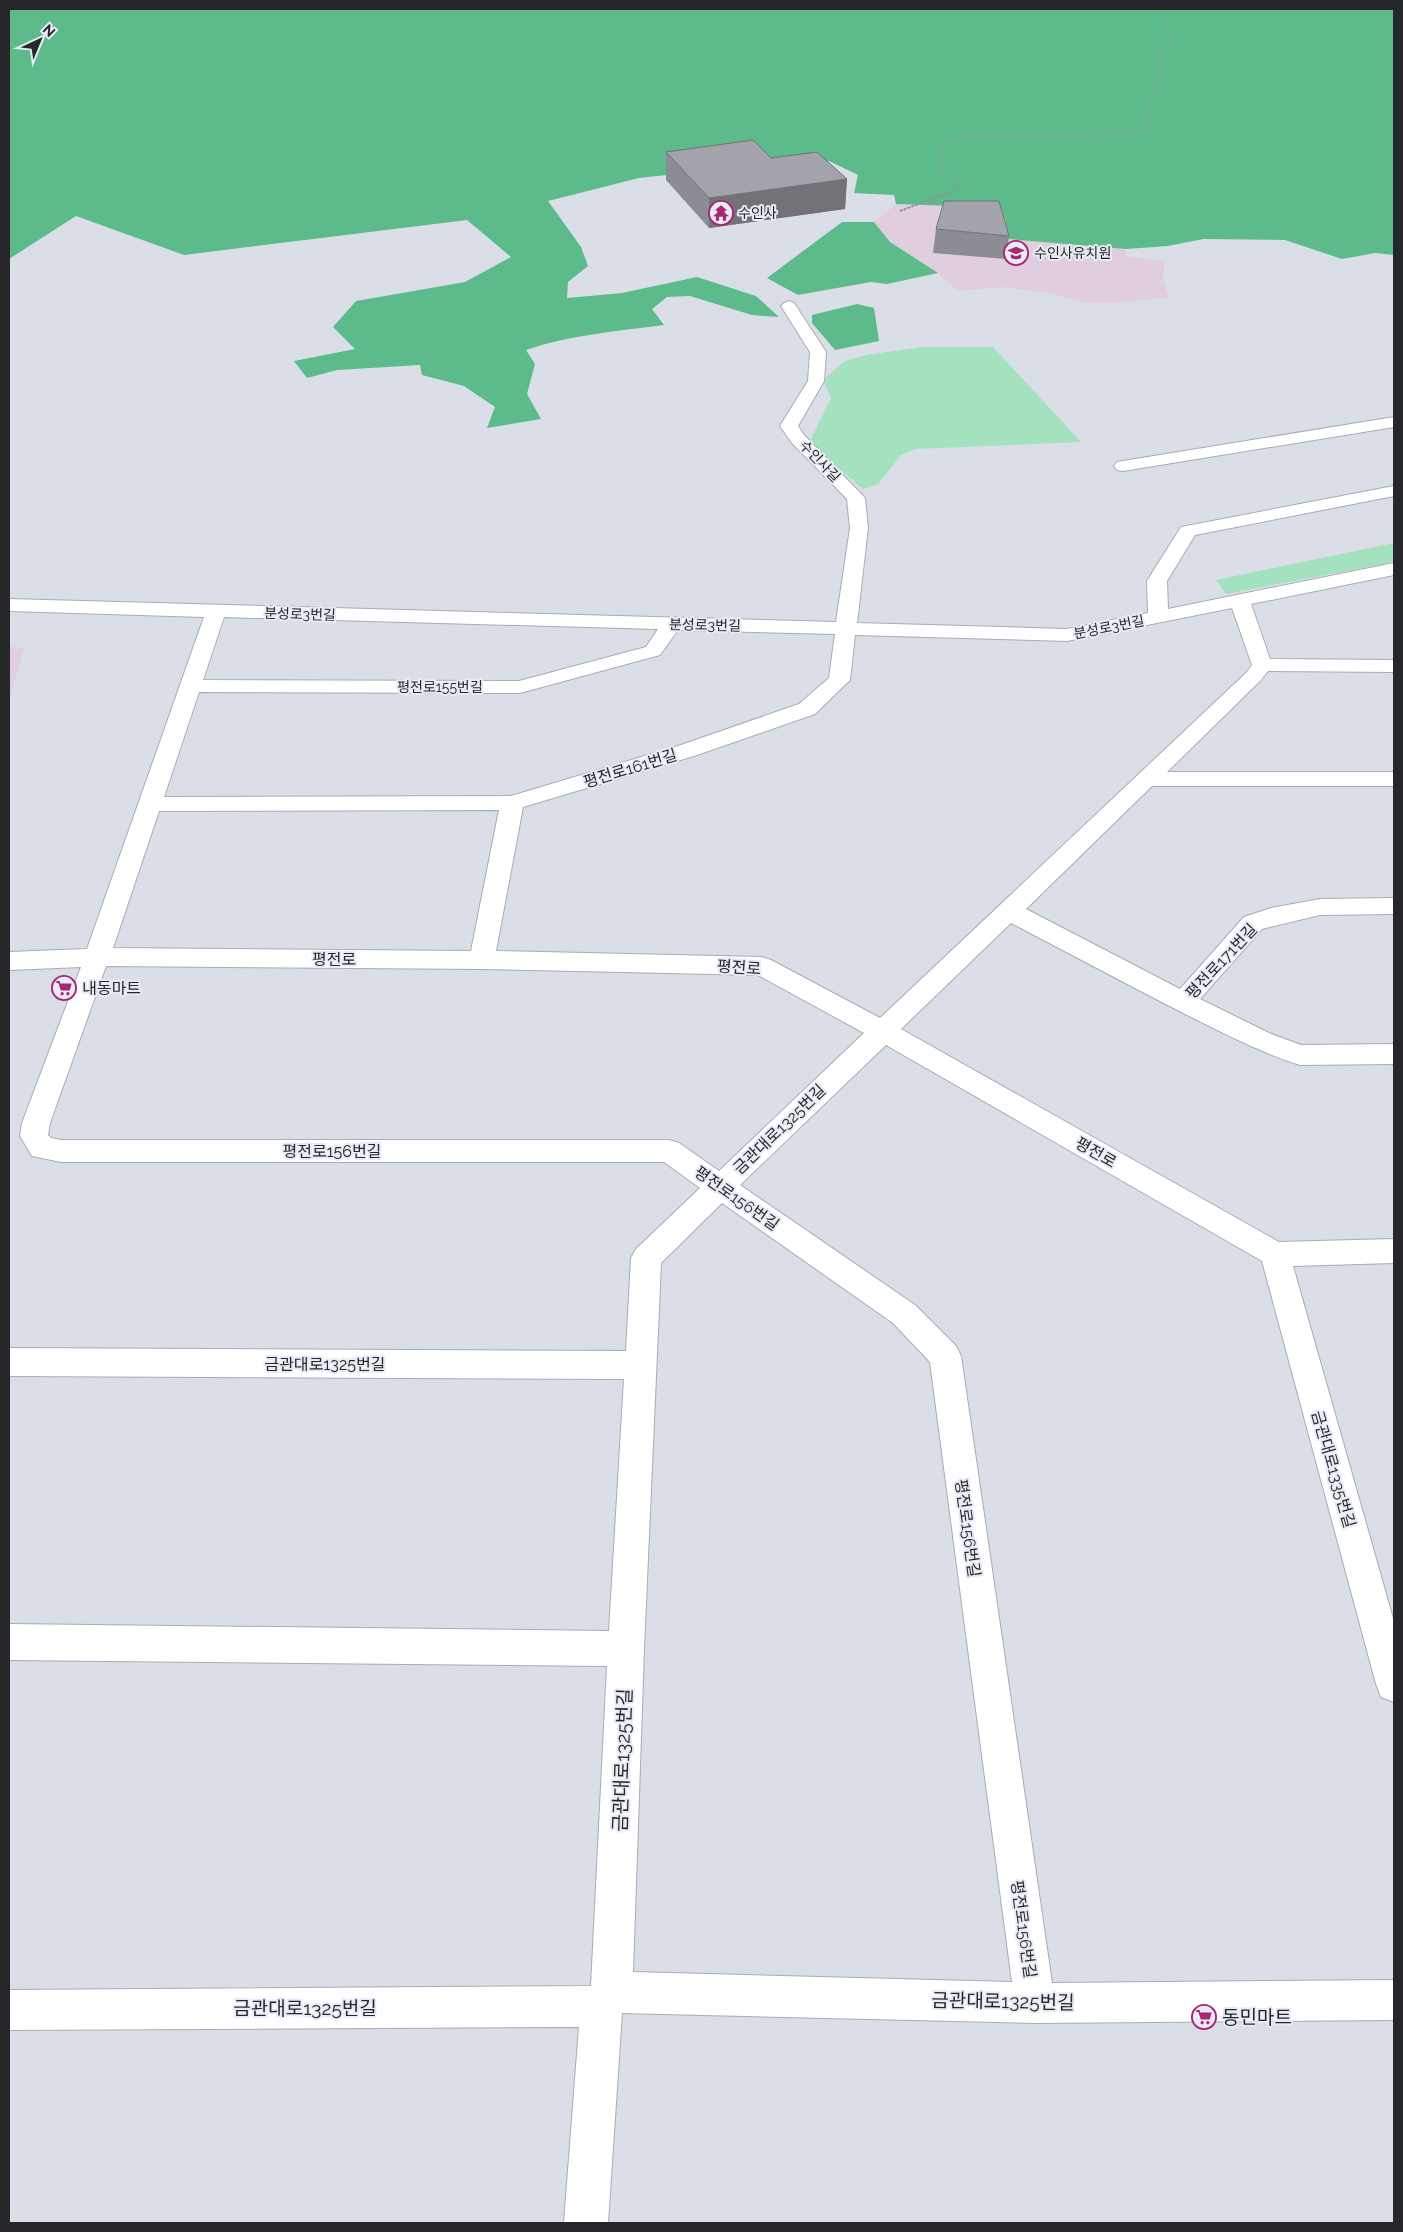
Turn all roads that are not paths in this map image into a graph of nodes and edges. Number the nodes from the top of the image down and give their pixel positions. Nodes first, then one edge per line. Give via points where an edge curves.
1 (789, 306) dead end
2 (1394, 422) edge
3 (1123, 466) dead end
4 (1394, 490) edge
5 (1394, 569) edge
6 (1240, 601) junction
7 (9, 605) edge
8 (216, 612) junction
9 (1158, 618) junction
10 (672, 624) junction
11 (846, 628) junction
12 (1262, 665) junction
13 (1394, 666) edge
14 (190, 686) junction
15 (1147, 778) junction
16 (1394, 779) edge
17 (512, 803) junction
18 (150, 804) junction
19 (1394, 906) edge
20 (1009, 911) junction
21 (98, 957) junction
22 (482, 960) junction
23 (9, 961) edge
24 (1183, 1002) junction
25 (881, 1030) junction
26 (1394, 1054) edge
27 (719, 1187) junction
28 (1394, 1251) edge
29 (1275, 1254) junction
30 (9, 1362) edge
31 (640, 1365) junction
32 (9, 1642) edge
33 (626, 1649) junction
34 (1394, 1684) edge
35 (606, 1999) junction
36 (1394, 2000) edge
37 (1035, 2003) junction
38 (9, 2010) edge
39 (586, 2223) edge

1 - 11 street, 수인사길 via 818,352 816,381 790,426 856,498 859,528
2 - 3 street
4 - 9 street via 1188,531 1157,581
5 - 6 street, 분성로3번길
6 - 9 street, 분성로3번길
6 - 12 street
7 - 8 street, 분성로3번길
8 - 10 street, 분성로3번길
8 - 14 street
9 - 11 street, 분성로3번길 via 1067,635
10 - 11 street, 분성로3번길
10 - 14 street, 평전로155번길 via 652,651 520,687
11 - 17 street, 평전로161번길 via 839,680 807,709 686,751
12 - 13 street
12 - 15 street
14 - 18 street
15 - 16 street
15 - 20 street
17 - 18 street
17 - 22 street
18 - 21 street
19 - 24 street, 평전로171번길 via 1320,907 1253,923
20 - 24 street, 평전로171번길
20 - 25 street
21 - 22 street, 평전로
21 - 23 street, 평전로
21 - 27 street, 평전로156번길 via 36,1123 34,1136 42,1148 61,1151 669,1150
22 - 25 street, 평전로 via 762,966
24 - 26 street via 1260,1040 1300,1055
25 - 27 street, 금관대로1325번길
25 - 29 street, 평전로
27 - 31 street, 금관대로1325번길 via 646,1258
27 - 37 street, 평전로156번길 via 904,1314 944,1356
28 - 29 street
29 - 34 street, 금관대로1335번길
30 - 31 street, 금관대로1325번길
31 - 33 street, 금관대로1325번길
32 - 33 street
33 - 35 street, 금관대로1325번길
35 - 37 street, 금관대로1325번길
35 - 38 street, 금관대로1325번길
35 - 39 street, 금관대로1325번길
36 - 37 street, 금관대로1325번길

